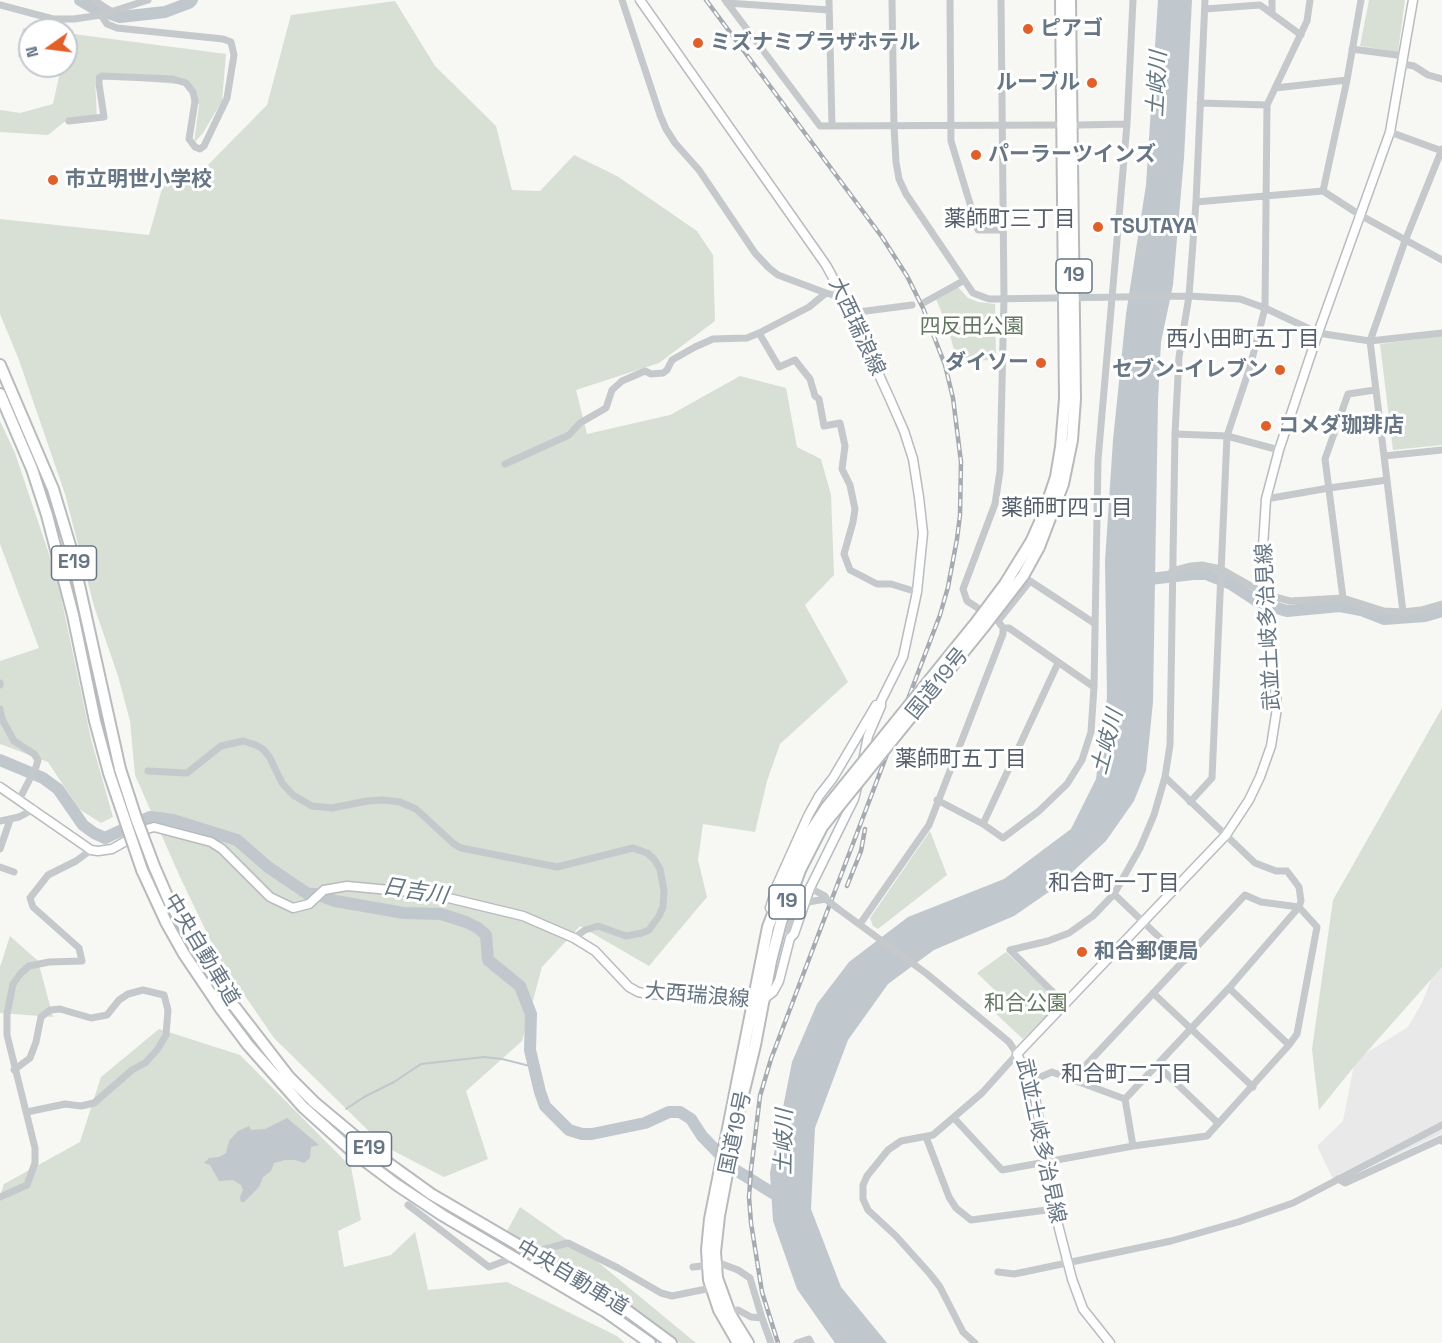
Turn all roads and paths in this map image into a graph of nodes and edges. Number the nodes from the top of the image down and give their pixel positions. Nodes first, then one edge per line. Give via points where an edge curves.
1 (94, 0) edge
2 (148, 0) edge
3 (622, 0) edge
4 (640, 0) edge
5 (829, 0) edge
6 (892, 0) edge
7 (950, 0) edge
8 (1001, 0) edge
9 (1061, 0) edge
10 (1070, 0) edge
11 (1133, 0) edge
12 (1205, 0) edge
13 (1272, 0) edge
14 (1310, 0) edge
15 (1361, 0) edge
16 (1413, 0) edge
17 (726, 1) edge
18 (130, 4) edge
19 (0, 5) edge
20 (1204, 9) junction
21 (829, 10) junction
22 (112, 12) junction
23 (1272, 12) junction
24 (101, 15) junction
25 (1301, 35) junction
26 (1352, 50) junction
27 (1403, 60) junction
28 (1442, 79) edge
29 (1347, 80) junction
30 (1275, 88) junction
31 (1200, 103) junction
32 (1267, 105) junction
33 (69, 121) dead end
34 (1127, 124) junction
35 (951, 125) junction
36 (1055, 125) dead end
37 (1080, 125) dead end
38 (832, 126) junction
39 (894, 126) junction
40 (1002, 126) junction
41 (1390, 132) junction
42 (1442, 150) edge
43 (1323, 191) junction
44 (1266, 196) junction
45 (1196, 202) junction
46 (1360, 215) junction
47 (1003, 230) junction
48 (1405, 241) junction
49 (1440, 256) edge
50 (963, 281) junction
51 (826, 293) junction
52 (1186, 296) junction
53 (1069, 297) junction
54 (1112, 297) junction
55 (844, 298) junction
56 (1004, 298) junction
57 (925, 302) dead end
58 (912, 305) dead end
59 (1265, 308) junction
60 (851, 313) junction
61 (759, 333) junction
62 (1318, 333) junction
63 (1442, 333) edge
64 (1370, 341) junction
65 (0, 365) edge
66 (1375, 390) junction
67 (0, 394) edge
68 (1174, 434) junction
69 (1227, 436) junction
70 (1279, 450) junction
71 (1442, 450) edge
72 (1384, 456) junction
73 (505, 464) dead end
74 (1387, 480) junction
75 (1329, 488) junction
76 (1266, 500) junction
77 (1221, 569) junction
78 (1172, 571) junction
79 (917, 592) junction
80 (1267, 595) junction
81 (1343, 598) junction
82 (1442, 604) edge
83 (1403, 612) junction
84 (1094, 623) junction
85 (1001, 625) junction
86 (1058, 663) junction
87 (1094, 687) junction
88 (881, 701) junction
89 (0, 709) edge
90 (148, 771) dead end
91 (1164, 777) junction
92 (833, 778) junction
93 (858, 786) junction
94 (0, 787) edge
95 (19, 800) junction
96 (937, 800) junction
97 (1190, 801) junction
98 (34, 809) junction
99 (830, 810) junction
100 (10, 820) junction
101 (0, 821) edge
102 (983, 824) junction
103 (1226, 835) junction
104 (0, 849) edge
105 (91, 850) junction
106 (0, 867) edge
107 (14, 872) dead end
108 (810, 888) junction
109 (1114, 894) junction
110 (826, 900) junction
111 (1299, 907) junction
112 (802, 912) junction
113 (1143, 921) junction
114 (860, 924) junction
115 (768, 927) junction
116 (574, 938) junction
117 (790, 938) junction
118 (1184, 961) junction
119 (1229, 988) junction
120 (1153, 993) junction
121 (757, 1001) junction
122 (1065, 1004) junction
123 (1191, 1028) junction
124 (1289, 1045) junction
125 (1017, 1054) junction
126 (1157, 1065) junction
127 (14, 1070) junction
128 (1073, 1079) junction
129 (1029, 1082) junction
130 (1253, 1087) junction
131 (1125, 1099) junction
132 (27, 1112) junction
133 (954, 1118) junction
134 (1218, 1123) junction
135 (1442, 1125) edge
136 (926, 1137) junction
137 (1442, 1141) edge
138 (1133, 1146) junction
139 (1046, 1162) junction
140 (723, 1172) junction
141 (1338, 1179) junction
142 (0, 1197) edge
143 (408, 1205) dead end
144 (1054, 1209) junction
145 (545, 1249) tunnel mouth
146 (507, 1260) tunnel mouth
147 (1068, 1262) junction
148 (722, 1264) dead end
149 (702, 1266) dead end
150 (693, 1267) dead end
151 (998, 1272) dead end
152 (711, 1288) junction
153 (729, 1312) junction
154 (762, 1318) junction
155 (650, 1343) edge
156 (671, 1343) edge
157 (738, 1343) edge
158 (748, 1343) edge
159 (771, 1343) edge
160 (797, 1343) edge
161 (811, 1343) edge
162 (975, 1343) edge
163 (1110, 1343) edge

1 - 22 street
2 - 18 street
3 - 51 street via 660,114 675,142 769,268
4 - 55 main road, 大西瑞浪線 via 826,265
5 - 21 street
6 - 39 street
7 - 35 street
8 - 40 street
9 - 53 highway, 国道19号 / 19
10 - 53 highway, 国道19号 / 19
11 - 34 street
12 - 20 street
13 - 23 street
14 - 25 street
15 - 26 street
16 - 27 main road, 武並土岐多治見線
17 - 21 street
17 - 38 street via 820,126
18 - 22 street
19 - 24 street via 53,19
20 - 23 street via 1260,5
20 - 31 street
21 - 38 street
22 - 24 street
23 - 25 street
24 - 33 street via 107,24 117,28 231,42 234,54 227,98 200,149 189,139 194,92 186,83 173,79 102,76 99,84 104,117
25 - 30 street
26 - 27 street
26 - 29 street
27 - 28 street
27 - 41 main road, 武並土岐多治見線
29 - 30 street
29 - 43 street
30 - 32 street
31 - 32 street
31 - 45 street
32 - 44 street
34 - 37 street
34 - 54 street
35 - 39 street
35 - 40 street
35 - 47 street via 951,141 978,230
36 - 40 street
38 - 39 street
39 - 50 street via 896,162 906,194
40 - 47 street
41 - 42 street
41 - 46 main road, 武並土岐多治見線
42 - 48 street
43 - 44 street
43 - 46 street
44 - 45 street
44 - 59 street
45 - 52 street
46 - 48 street
46 - 62 main road, 武並土岐多治見線
47 - 56 street
48 - 49 street
48 - 64 street
50 - 56 street via 979,297
50 - 57 street
51 - 55 street
51 - 61 street via 799,313
52 - 54 street
52 - 59 street via 1240,299
52 - 68 street
53 - 54 street
53 - 56 street
53 - 99 highway, 国道19号 / 19, bridge via 1061,447 1035,544
54 - 84 street via 1098,460
55 - 60 main road, 大西瑞浪線
56 - 85 street via 999,490 963,589 967,601
58 - 60 street
59 - 62 street
59 - 69 street
60 - 79 main road, 大西瑞浪線 via 913,459 922,533
61 - 73 street via 747,338 713,339 672,360 663,373 645,371 622,381 612,390 606,408 580,423 569,435
61 - 79 street via 778,367 795,360 810,379 824,426 840,423 845,446 842,469 855,509 844,554 850,570 877,584
62 - 64 street
62 - 70 main road, 武並土岐多治見線
63 - 64 street
64 - 66 street
65 - 156 highway, 中央自動車道 / E19, bridge via 48,478 70,549 120,769 136,818 170,903 221,989 289,1077 381,1158 431,1194 614,1301
66 - 72 street
66 - 75 street via 1348,394 1325,459
67 - 155 highway, 中央自動車道 / E19, bridge via 50,524 95,721 124,824 166,922 221,1009 303,1107 353,1152 442,1215 606,1312
68 - 69 street
68 - 78 street
69 - 70 street
69 - 77 street
70 - 76 main road, 武並土岐多治見線
71 - 72 street
72 - 74 street
74 - 75 street
74 - 83 street
75 - 76 street
75 - 81 street
76 - 80 main road, 武並土岐多治見線 via 1263,547
77 - 78 street via 1202,565
77 - 80 street
77 - 97 street via 1212,778
78 - 91 street via 1170,745
79 - 88 main road, 大西瑞浪線 via 903,657
80 - 81 street via 1290,601
80 - 103 main road, 武並土岐多治見線 via 1276,708 1271,746 1250,800
81 - 83 street via 1384,611
82 - 83 street
84 - 85 street via 1030,581
84 - 87 street
85 - 86 street
85 - 96 street via 1003,634
86 - 87 street
86 - 102 street
87 - 102 street via 1090,732 1082,760 1066,784 1003,838
88 - 92 main road
88 - 93 main road, 大西瑞浪線 via 868,736
89 - 95 street via 14,741 38,760
90 - 116 street via 187,773 221,746 243,741 262,749 282,783 312,806 400,802 416,809 461,848 557,867 633,848 654,859 663,880 663,899 659,916 649,930 627,936 598,926
91 - 97 street
91 - 109 street via 1149,826
92 - 93 main road via 838,775
92 - 115 main road via 819,796 792,849 777,885
93 - 108 main road, 大西瑞浪線
94 - 95 main road
95 - 98 main road
96 - 102 street
96 - 114 street via 929,825
97 - 103 street
98 - 100 street
98 - 105 main road
99 - 115 highway, 国道19号 / 19 via 793,864
99 - 121 highway, 国道19号 / 19 via 790,894
100 - 101 street
100 - 104 street
103 - 111 street via 1256,863 1287,871 1299,887
103 - 113 main road, 武並土岐多治見線
105 - 116 main road, 大西瑞浪線 via 112,849 147,829 163,829 217,845 261,890 293,908 309,904 324,891 347,886 432,894 523,916
105 - 127 street via 48,876 30,898 33,907 79,948 82,961 29,966 13,984 7,1035
106 - 107 street
108 - 110 street
108 - 112 main road, 大西瑞浪線
108 - 117 street via 797,904
109 - 113 street
109 - 122 street via 1069,933 1010,950
110 - 112 street via 808,902
110 - 114 street, bridge
111 - 118 street via 1261,902 1245,895
111 - 119 street
111 - 124 street via 1317,927 1297,1034
112 - 117 main road, 大西瑞浪線
113 - 118 street
113 - 122 main road, 武並土岐多治見線
114 - 125 street via 927,974 1009,1042
115 - 121 highway, 国道19号 / 19
116 - 121 main road, 大西瑞浪線 via 596,951 638,992
117 - 121 main road, 大西瑞浪線 via 779,981 773,992
118 - 120 street
119 - 123 street
119 - 124 street
120 - 123 street
120 - 128 street
121 - 140 highway, 国道19号 / 19
122 - 125 main road, 武並土岐多治見線
123 - 126 street
123 - 130 street
124 - 130 street
125 - 129 main road, 武並土岐多治見線
125 - 133 street
126 - 131 street
126 - 134 street
127 - 132 street
127 - 132 street via 30,1058 41,1017 50,1010 91,1018 107,1014 128,994 143,990 164,995 168,1010 166,1035 144,1063 94,1103
128 - 129 street via 1052,1072
128 - 131 street
129 - 139 main road, 武並土岐多治見線
130 - 134 street
131 - 138 street
132 - 142 street via 35,1163 27,1185
133 - 136 street
133 - 139 street via 1002,1170
134 - 138 street via 1207,1136
135 - 141 street
136 - 144 street via 949,1197 971,1220
136 - 162 street via 902,1142 888,1150 867,1176 863,1199 868,1210 930,1274 963,1332
137 - 141 street via 1345,1183
138 - 139 street
139 - 144 main road, 武並土岐多治見線
140 - 152 highway, 国道19号 / 19 via 708,1234
140 - 153 highway, 国道19号 / 19 via 715,1263
141 - 147 street via 1293,1203 1238,1222 1172,1241
143 - 146 street via 489,1267
144 - 147 main road, 武並土岐多治見線
145 - 152 street via 568,1243 672,1296
147 - 151 street via 1014,1274
147 - 163 main road, 武並土岐多治見線 via 1083,1309
148 - 154 street via 750,1278
149 - 150 street
152 - 157 highway, 国道19号 / 19
153 - 154 street
153 - 158 highway, 国道19号 / 19
154 - 159 street
160 - 161 street via 809,1339

